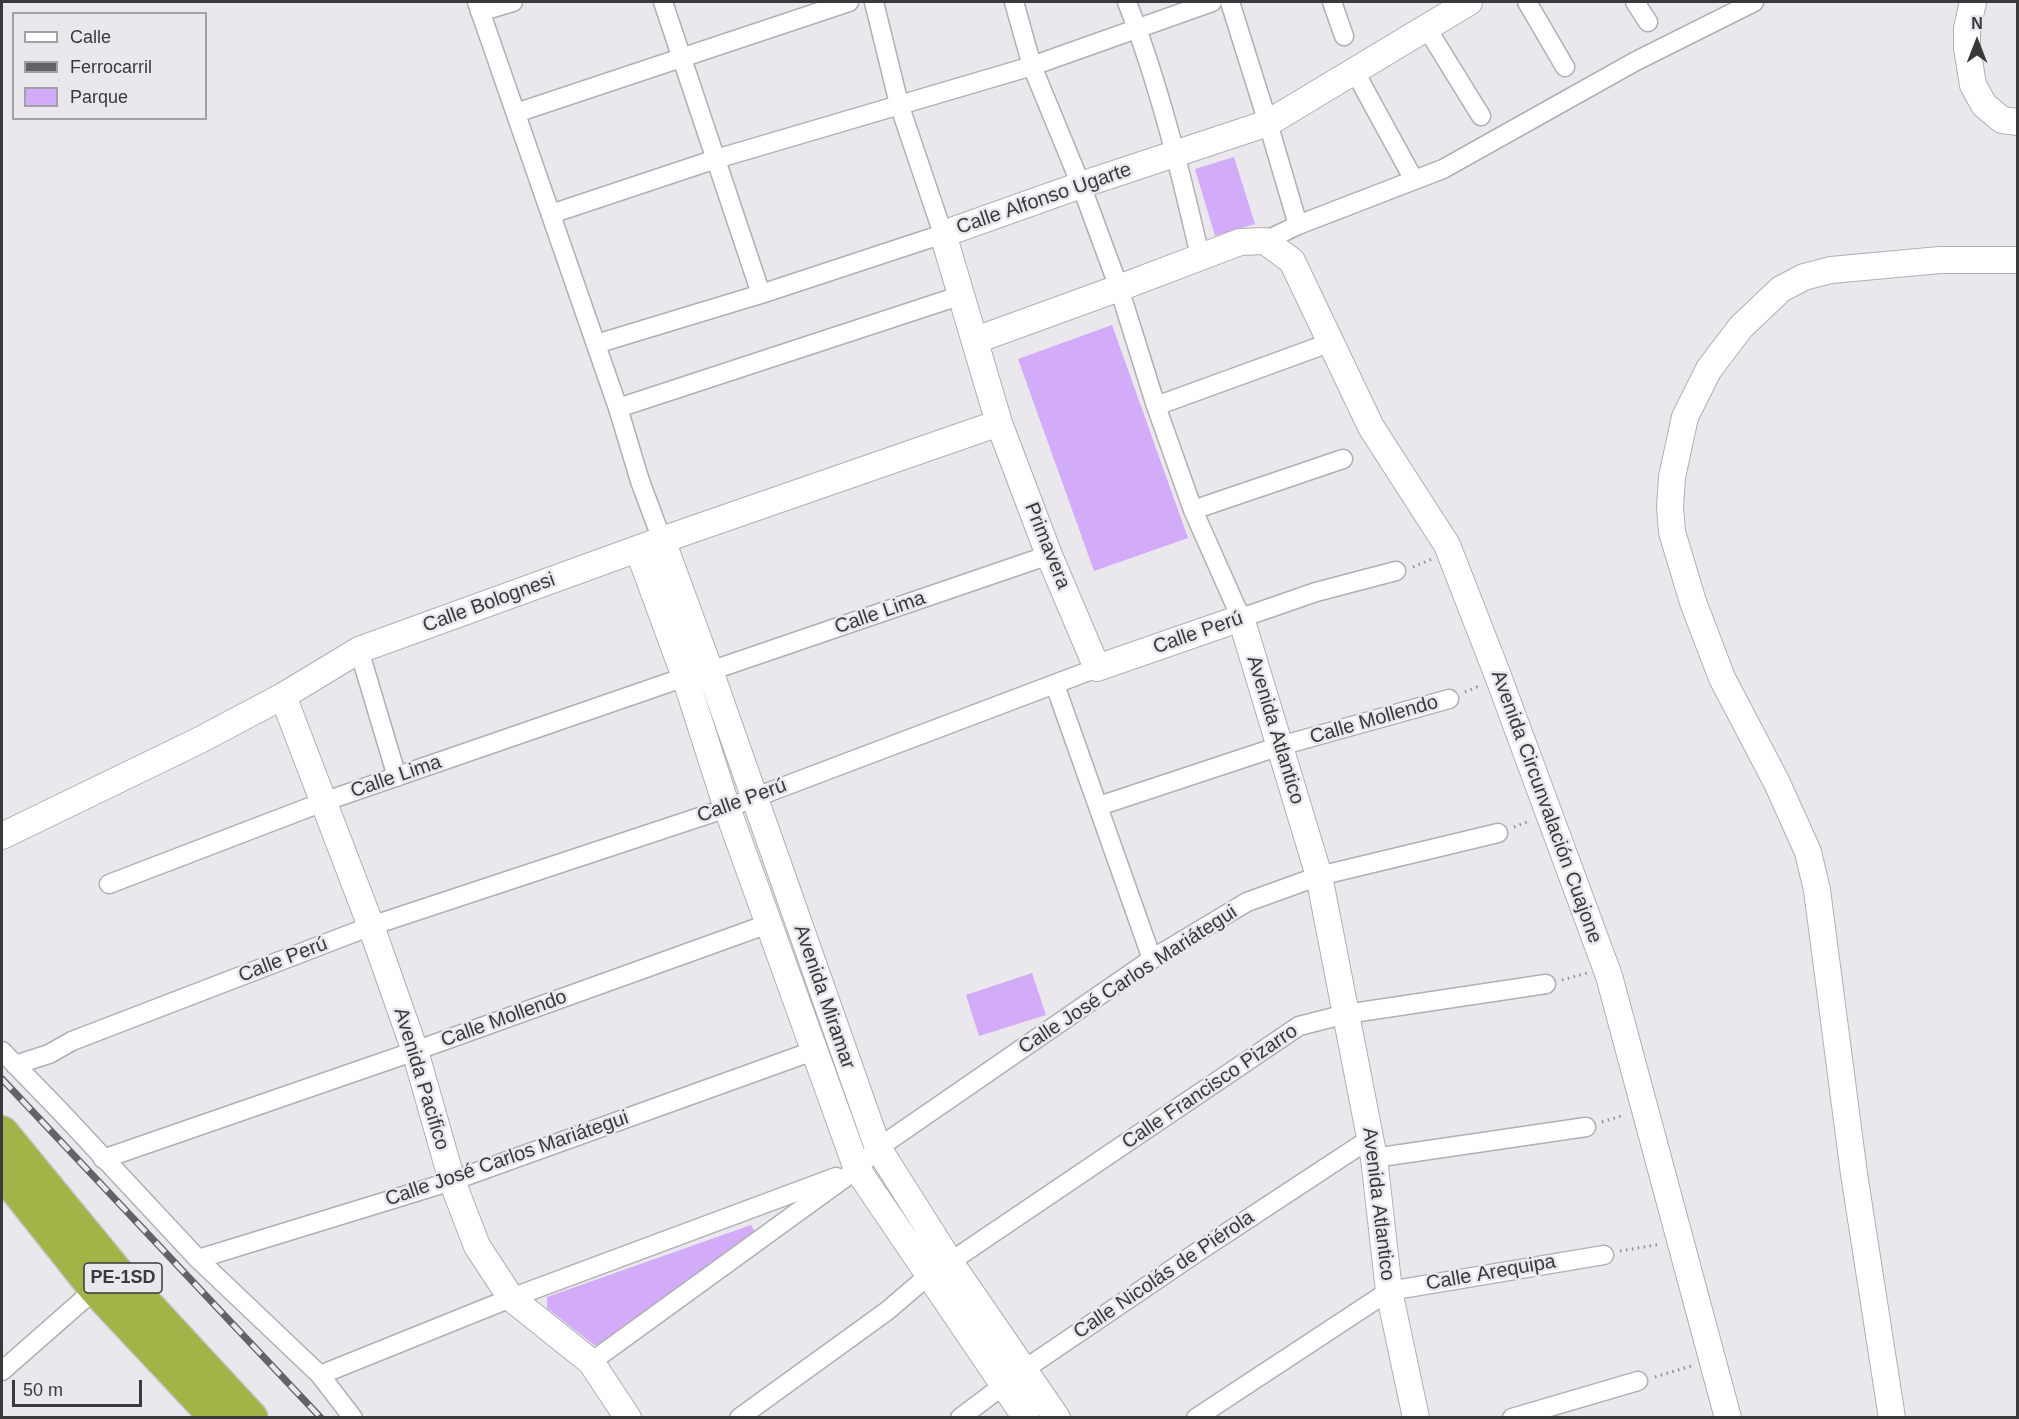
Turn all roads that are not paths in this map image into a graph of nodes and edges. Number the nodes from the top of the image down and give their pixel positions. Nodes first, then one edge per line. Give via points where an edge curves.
1 (513, 2) edge
2 (663, 2) edge
3 (849, 2) edge
4 (874, 2) edge
5 (1014, 2) edge
6 (1127, 2) edge
7 (1212, 2) edge
8 (1230, 2) edge
9 (1332, 2) edge
10 (1469, 2) edge
11 (1527, 2) edge
12 (1635, 2) edge
13 (1754, 2) edge
14 (1973, 2) edge
15 (478, 7) edge
16 (1648, 22) dead end
17 (1426, 27) junction
18 (1137, 28) junction
19 (1344, 36) dead end
20 (682, 58) junction
21 (1032, 66) junction
22 (1565, 67) dead end
23 (1355, 72) junction
24 (899, 104) junction
25 (516, 113) junction
26 (1481, 116) dead end
27 (2018, 122) edge
28 (1269, 123) junction
29 (1176, 155) junction
30 (716, 159) junction
31 (1414, 180) junction
32 (1081, 185) junction
33 (551, 214) junction
34 (1298, 225) junction
35 (943, 234) junction
36 (1265, 241) junction
37 (1200, 256) junction
38 (2018, 260) edge
39 (1119, 288) junction
40 (761, 294) junction
41 (962, 295) junction
42 (976, 340) junction
43 (1329, 343) junction
44 (596, 344) junction
45 (1156, 406) junction
46 (618, 408) junction
47 (999, 423) junction
48 (1343, 459) dead end
49 (1193, 510) junction
50 (662, 540) junction
51 (638, 549) junction
52 (1049, 555) junction
53 (1396, 571) road end
54 (1241, 618) junction
55 (359, 650) junction
56 (1097, 668) junction
57 (710, 671) junction
58 (685, 677) junction
59 (1055, 685) junction
60 (283, 696) junction
61 (1449, 699) road end
62 (1280, 746) junction
63 (397, 777) junction
64 (754, 796) junction
65 (323, 802) junction
66 (1099, 806) junction
67 (727, 808) junction
68 (1498, 833) road end
69 (2, 836) edge
70 (1318, 876) junction
71 (109, 884) dead end
72 (768, 924) junction
73 (371, 927) junction
74 (1152, 959) junction
75 (1546, 984) road end
76 (1346, 1014) junction
77 (2, 1051) edge
78 (415, 1051) junction
79 (813, 1051) junction
80 (15, 1065) junction
81 (1586, 1127) road end
82 (878, 1148) junction
83 (1372, 1148) junction
84 (4, 1151) edge
85 (103, 1159) junction
86 (857, 1169) junction
87 (452, 1181) junction
88 (1604, 1255) road end
89 (198, 1259) junction
90 (940, 1268) junction
91 (106, 1280) junction
92 (1389, 1291) junction
93 (511, 1298) junction
94 (591, 1362) junction
95 (1025, 1369) junction
96 (2, 1371) edge
97 (320, 1375) junction
98 (1638, 1381) road end
99 (1004, 1387) junction
100 (212, 1409) edge
101 (251, 1418) edge
102 (353, 1418) edge
103 (628, 1418) edge
104 (739, 1418) edge
105 (960, 1418) edge
106 (1026, 1418) edge
107 (1058, 1418) edge
108 (1196, 1418) edge
109 (1416, 1418) edge
110 (1512, 1418) edge
111 (1728, 1418) edge
112 (1892, 1418) edge

1 - 15 street
2 - 20 street
3 - 20 street
4 - 24 street
5 - 21 street, Avenida Atlantico
6 - 18 street
7 - 18 street
8 - 28 street
9 - 19 street
10 - 17 main road, Calle Alfonso Ugarte
11 - 22 street
12 - 16 street
13 - 31 street via 1636,61 1443,169
14 - 27 main road via 1967,48 1973,85 1984,105 2002,120
15 - 25 street
17 - 23 main road, Calle Alfonso Ugarte
17 - 26 street
18 - 21 street
18 - 29 street
20 - 25 street
20 - 30 street
21 - 24 street
21 - 32 street, Avenida Atlantico
23 - 28 main road, Calle Alfonso Ugarte
23 - 31 street
24 - 30 street
24 - 35 street
25 - 33 street
28 - 29 main road, Calle Alfonso Ugarte
28 - 34 street
29 - 32 main road, Calle Alfonso Ugarte
29 - 37 street
30 - 33 street
30 - 40 street
31 - 34 street
32 - 35 main road, Calle Alfonso Ugarte
32 - 39 street, Avenida Atlantico
33 - 44 street
34 - 36 street
35 - 40 street, Calle Alfonso Ugarte
35 - 41 main road, Primavera
36 - 37 main road via 1240,242
36 - 43 main road, Avenida Circunvalación Cuajone via 1292,261
37 - 39 main road
38 - 112 main road via 1940,260 1831,270 1804,277 1781,289 1741,327 1709,369 1685,417 1672,477 1671,532 1694,602 1722,678 1777,783 1811,862
39 - 42 main road
39 - 45 street, Avenida Atlantico
40 - 44 street, Calle Alfonso Ugarte
41 - 42 main road, Primavera
41 - 46 street
42 - 47 main road, Primavera
43 - 45 street
43 - 111 main road, Avenida Circunvalación Cuajone via 1371,427 1447,545 1549,813 1606,967
44 - 46 street
45 - 49 street, Avenida Atlantico
46 - 50 street
47 - 50 main road, Calle Bolognesi
47 - 52 main road, Primavera
48 - 49 street
49 - 54 street, Avenida Atlantico
50 - 51 main road, Calle Bolognesi
50 - 57 main road, Avenida Miramar
51 - 55 main road, Calle Bolognesi
51 - 58 main road, Avenida Miramar
52 - 56 main road, Primavera
52 - 57 street, Calle Lima
53 - 54 street, Calle Perú via 1316,592
54 - 56 main road, Calle Perú
54 - 62 main road, Avenida Atlantico
55 - 60 main road, Calle Bolognesi
55 - 63 street
56 - 59 street, Calle Perú
57 - 64 main road, Avenida Miramar
58 - 63 street, Calle Lima
58 - 67 main road, Avenida Miramar
59 - 64 street, Calle Perú
59 - 66 street
60 - 65 main road, Avenida Pacifico
60 - 69 main road, Calle Bolognesi
61 - 62 street, Calle Mollendo
62 - 66 street, Calle Mollendo
62 - 70 main road, Avenida Atlantico
63 - 65 street, Calle Lima
64 - 67 street, Calle Perú
64 - 82 main road, Avenida Miramar
65 - 71 street, Calle Lima
65 - 73 main road, Avenida Pacifico
66 - 74 street
67 - 72 main road, Avenida Miramar
67 - 73 street, Calle Perú
68 - 70 street, Calle José Carlos Mariátegui
70 - 74 street, Calle José Carlos Mariátegui via 1247,902
70 - 76 main road, Avenida Atlantico
72 - 78 street, Calle Mollendo
72 - 79 main road, Avenida Miramar
73 - 78 main road, Avenida Pacifico
73 - 80 street, Calle Perú
74 - 82 street, Calle José Carlos Mariátegui
75 - 76 street, Calle Francisco Pizarro
76 - 83 main road, Avenida Atlantico
76 - 90 street, Calle Francisco Pizarro via 1299,1026
77 - 80 street
78 - 85 street, Calle Mollendo
78 - 87 main road, Avenida Pacifico
79 - 86 main road, Avenida Miramar
79 - 87 street, Calle José Carlos Mariátegui
80 - 85 street
81 - 83 street, Calle Nicolás de Piérola
82 - 86 street, Calle José Carlos Mariátegui
82 - 90 main road, Avenida Miramar
83 - 92 main road, Avenida Atlantico
83 - 95 street, Calle Nicolás de Piérola via 1196,1253
84 - 91 highway, PE-1SD
85 - 89 street
86 - 90 main road, Avenida Miramar
86 - 93 street
86 - 94 street, Calle José Carlos Mariátegui
87 - 89 street, Calle José Carlos Mariátegui
87 - 93 main road, Avenida Pacifico via 477,1246
88 - 92 street, Calle Arequipa
89 - 97 street
90 - 95 main road, Avenida Miramar
90 - 99 main road, Avenida Miramar
90 - 104 street, Calle Francisco Pizarro
91 - 96 street
91 - 100 highway, PE-1SD
92 - 108 street, Calle Arequipa
92 - 109 main road, Avenida Atlantico
93 - 94 main road, Avenida Pacifico
93 - 97 street
94 - 103 main road, Avenida Pacifico
95 - 99 street, Calle Nicolás de Piérola
95 - 107 main road, Avenida Miramar
97 - 102 street
98 - 110 street
99 - 105 street, Calle Nicolás de Piérola
99 - 106 main road, Avenida Miramar
100 - 101 highway, PE-1SD

